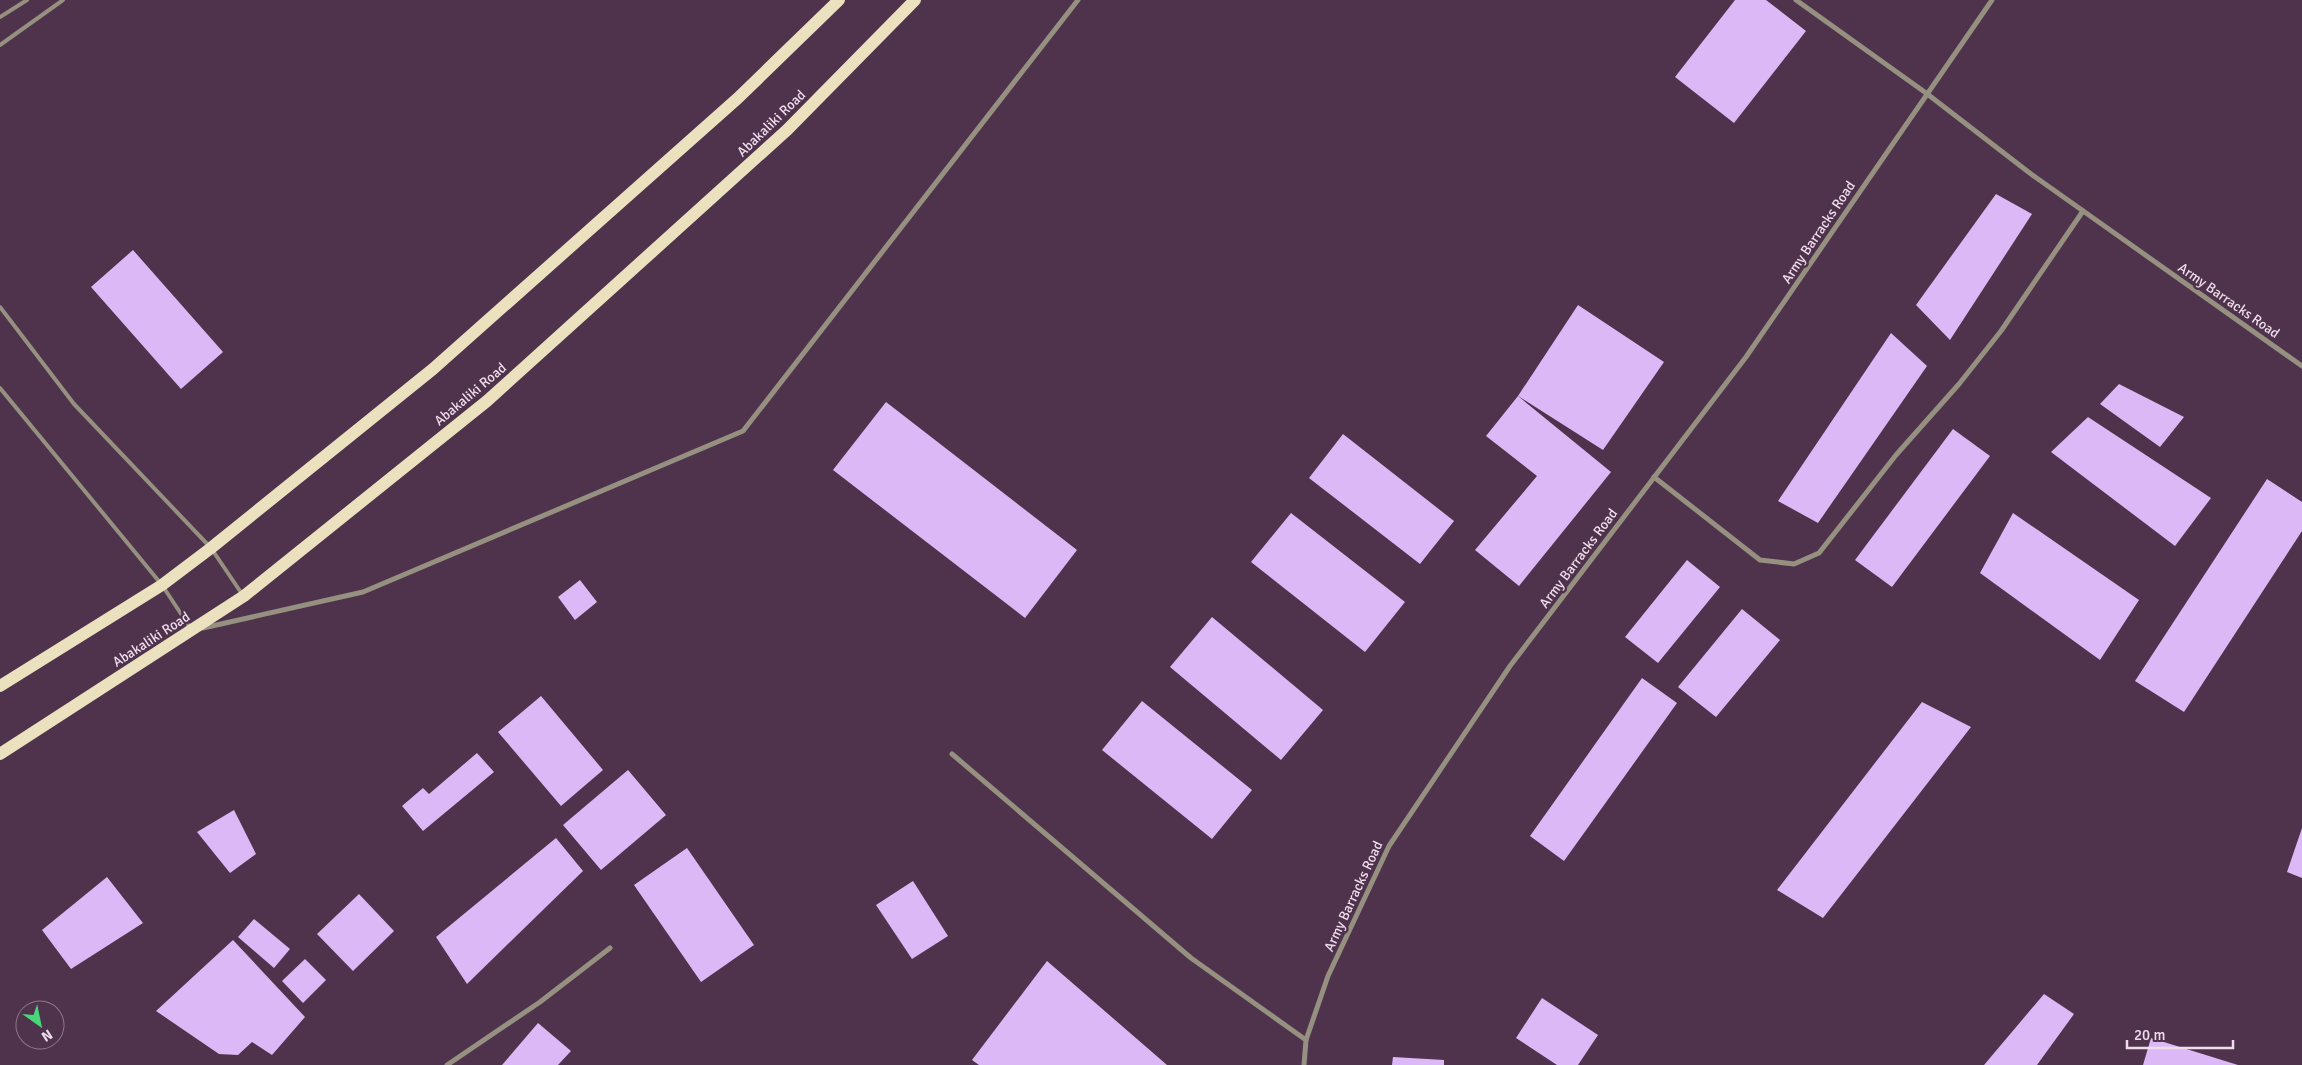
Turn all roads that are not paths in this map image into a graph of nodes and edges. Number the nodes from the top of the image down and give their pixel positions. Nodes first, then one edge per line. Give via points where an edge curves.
1 (26, 0) edge
2 (63, 0) edge
3 (839, 0) edge
4 (914, 0) edge
5 (1078, 0) edge
6 (1796, 0) edge
7 (1992, 0) edge
8 (0, 17) edge
9 (0, 45) edge
10 (1926, 93) junction
11 (2083, 211) junction
12 (0, 307) edge
13 (2302, 366) edge
14 (0, 388) edge
15 (1654, 477) junction
16 (211, 548) junction
17 (162, 585) junction
18 (244, 596) junction
19 (191, 630) junction
20 (0, 686) edge
21 (0, 754) edge
22 (952, 754) dead end
23 (610, 948) dead end
24 (1306, 1040) junction
25 (447, 1065) edge
26 (1304, 1065) edge

1 - 8 lane
2 - 9 lane
3 - 16 main road via 738,98 433,369
4 - 18 main road, Abakaliki Road via 787,130 487,401
5 - 19 street via 743,431 363,592
6 - 10 street, Army Barracks Road
7 - 10 street, Army Barracks Road
10 - 11 street, Army Barracks Road
10 - 15 street, Army Barracks Road via 1746,357
11 - 13 street, Army Barracks Road
11 - 15 street via 2001,331 1896,455 1819,553 1794,564 1760,560
12 - 16 lane via 74,404
14 - 17 lane
15 - 24 street, Army Barracks Road via 1510,666 1389,846 1328,976
16 - 17 main road
16 - 18 lane
17 - 19 lane
17 - 20 main road
18 - 19 main road, Abakaliki Road
19 - 21 main road, Abakaliki Road
22 - 24 street via 1191,958
23 - 25 street via 540,1002
24 - 26 street, Army Barracks Road

